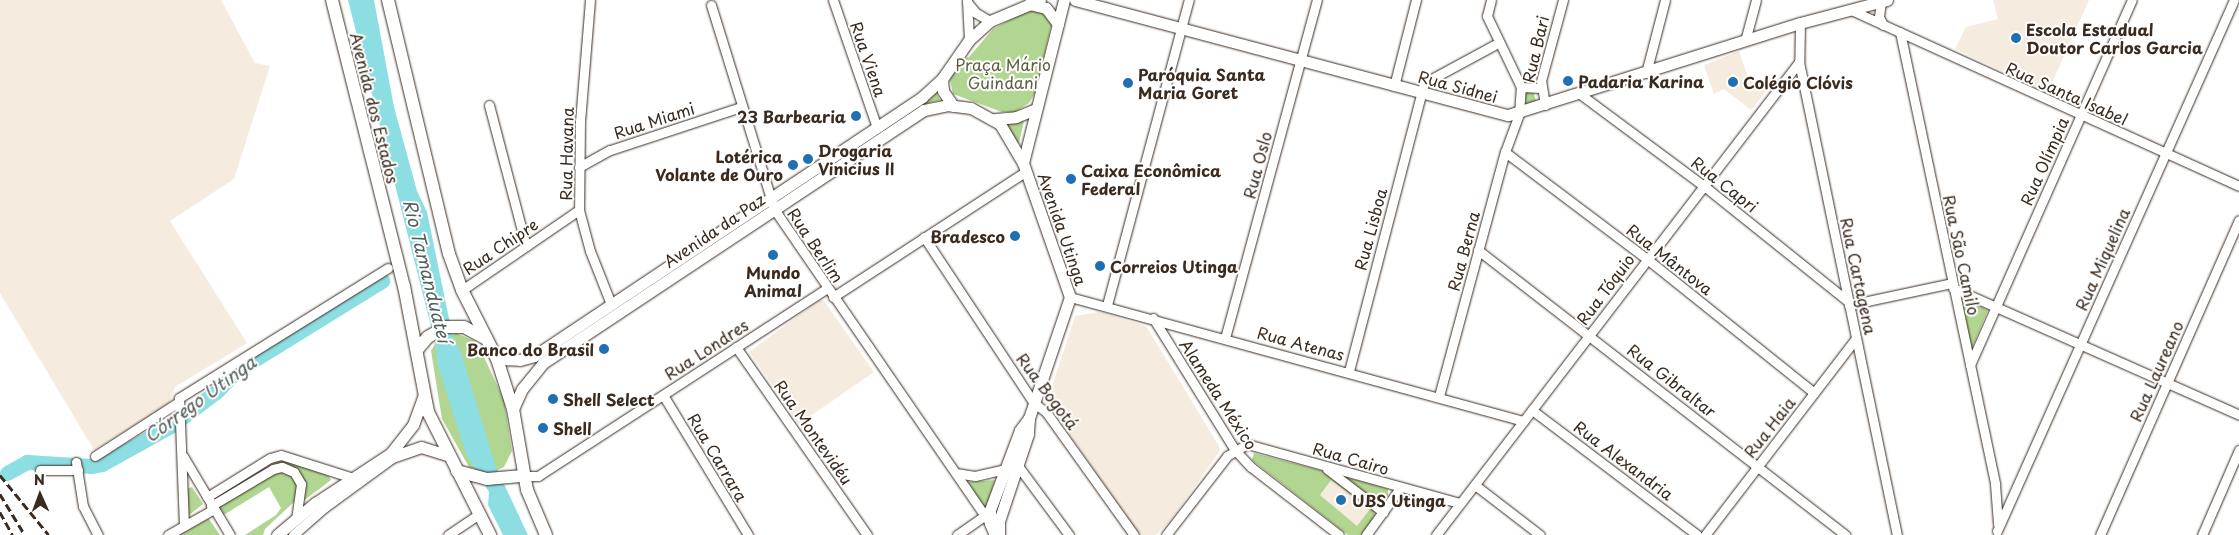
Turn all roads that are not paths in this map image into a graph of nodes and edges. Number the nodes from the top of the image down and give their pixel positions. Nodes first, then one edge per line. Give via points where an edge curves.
1 (332, 0) edge
2 (388, 0) edge
3 (590, 0) edge
4 (833, 0) edge
5 (1040, 0) edge
6 (1064, 0) edge
7 (1075, 0) edge
8 (1188, 0) edge
9 (1317, 0) edge
10 (1416, 0) edge
11 (1491, 0) edge
12 (1562, 0) edge
13 (1665, 0) edge
14 (1756, 0) edge
15 (2132, 0) edge
16 (2234, 0) edge
17 (967, 1) edge
18 (1884, 1) edge
19 (1027, 4) junction
20 (711, 5) dead end
21 (1851, 10) junction
22 (990, 20) junction
23 (1800, 23) junction
24 (1058, 24) junction
25 (1883, 25) junction
26 (1181, 29) junction
27 (1900, 32) junction
28 (969, 40) junction
29 (1745, 41) junction
30 (1498, 43) junction
31 (1301, 61) junction
32 (1799, 62) junction
33 (1646, 73) junction
34 (942, 79) junction
35 (1394, 86) junction
36 (1521, 87) junction
37 (1540, 88) junction
38 (1421, 94) junction
39 (1580, 94) junction
40 (489, 105) dead end
41 (1545, 105) junction
42 (953, 106) junction
43 (741, 107) junction
44 (1036, 109) junction
45 (1519, 114) junction
46 (2080, 115) junction
47 (996, 119) junction
48 (876, 128) junction
49 (1505, 152) junction
50 (2166, 154) junction
51 (579, 167) junction
52 (1024, 167) junction
53 (1704, 186) junction
54 (2239, 186) edge
55 (770, 197) junction
56 (774, 209) junction
57 (579, 210) junction
58 (2239, 220) edge
59 (924, 237) junction
60 (526, 246) junction
61 (1478, 250) junction
62 (1647, 259) junction
63 (388, 268) dead end
64 (1953, 286) junction
65 (827, 288) junction
66 (462, 290) junction
67 (834, 297) junction
68 (1070, 297) junction
69 (1849, 303) junction
70 (611, 304) junction
71 (1107, 305) junction
72 (1995, 307) junction
73 (1153, 318) junction
74 (1589, 335) junction
75 (487, 338) junction
76 (1225, 338) junction
77 (1856, 338) junction
78 (2080, 344) junction
79 (736, 347) junction
80 (417, 350) junction
81 (498, 359) junction
82 (1970, 366) junction
83 (1349, 371) junction
84 (2167, 383) junction
85 (1814, 393) junction
86 (424, 394) junction
87 (663, 395) junction
88 (1439, 396) junction
89 (177, 403) junction
90 (1034, 403) junction
91 (513, 409) junction
92 (1532, 410) junction
93 (2239, 415) edge
94 (1523, 421) junction
95 (1235, 450) junction
96 (2239, 450) edge
97 (182, 455) junction
98 (448, 455) junction
99 (95, 456) dead end
100 (395, 456) junction
101 (374, 465) junction
102 (1323, 466) junction
103 (1758, 466) junction
104 (1012, 467) junction
105 (40, 470) dead end
106 (457, 471) junction
107 (956, 473) junction
108 (523, 476) junction
109 (353, 478) junction
110 (1995, 484) junction
111 (1474, 485) junction
112 (1400, 488) junction
113 (206, 497) junction
114 (1460, 504) junction
115 (213, 507) junction
116 (1383, 512) junction
117 (2006, 512) junction
118 (479, 514) junction
119 (294, 520) junction
120 (986, 520) junction
121 (184, 526) junction
122 (226, 532) edge
123 (1996, 533) edge
124 (98, 535) edge
125 (168, 535) edge
126 (276, 535) edge
127 (293, 535) edge
128 (448, 535) edge
129 (490, 535) edge
130 (546, 535) edge
131 (748, 535) edge
132 (868, 535) edge
133 (957, 535) edge
134 (995, 535) edge
135 (999, 535) edge
136 (1069, 535) edge
137 (1134, 535) edge
138 (1166, 535) edge
139 (1339, 535) edge
140 (1366, 535) edge
141 (1436, 535) edge
142 (1540, 535) edge
143 (1698, 535) edge
144 (1705, 535) edge
145 (1845, 535) edge
146 (1897, 535) edge
147 (2100, 535) edge
148 (2202, 535) edge

1 - 80 highway, Avenida dos Estados
2 - 66 highway via 449,254
3 - 51 street, Rua Havana
4 - 48 street, Rua Viena
5 - 19 main road
6 - 24 main road
7 - 26 main road, Rua Sidnei
8 - 26 street
9 - 31 street, Rua Oslo
10 - 35 street
11 - 30 street via 1487,16
12 - 37 street, Rua Bari
13 - 33 street
14 - 29 street
15 - 46 street, Rua Olímpia
16 - 50 street, Rua Miquelina
17 - 22 street via 976,13
17 - 28 street
18 - 21 main road, Rua Sidnei
18 - 25 street via 1879,17
19 - 22 main road
19 - 24 main road via 1046,8
20 - 43 street, Rua Berlim
21 - 23 main road, Rua Sidnei
21 - 25 street, Rua Santa Isabel
22 - 28 main road
23 - 29 main road, Rua Sidnei
23 - 32 street, Rua Cartagena
24 - 44 main road
25 - 27 street, Rua Santa Isabel
26 - 31 main road, Rua Sidnei
26 - 71 street
27 - 46 street, Rua Santa Isabel
27 - 64 street, Rua São Camilo
28 - 34 main road
29 - 33 main road, Rua Sidnei
30 - 36 street
30 - 38 street via 1424,83
31 - 35 main road, Rua Sidnei
31 - 76 street, Rua Oslo
32 - 53 street, Rua Tóquio
32 - 69 street, Rua Cartagena
33 - 39 main road, Rua Sidnei
34 - 42 main road via 943,91
34 - 48 main road, Avenida da Paz
35 - 38 main road, Rua Sidnei
36 - 37 street
36 - 45 street, Rua Berna
37 - 41 street, Rua Bari
38 - 45 main road, Rua Sidnei via 1495,114
38 - 83 street, Rua Lisboa
39 - 41 main road, Rua Sidnei
39 - 53 street, Rua Capri
40 - 60 street
41 - 45 main road, Rua Sidnei
42 - 47 main road via 971,108
42 - 56 main road, Avenida da Paz via 924,110
43 - 51 street, Rua Miami via 610,150
43 - 55 street, Rua Berlim
44 - 47 main road via 1016,117
44 - 52 main road
45 - 49 street, Rua Berna
46 - 50 street, Rua Santa Isabel
46 - 72 street, Rua Olímpia
47 - 52 main road, Avenida Utinga
48 - 55 main road, Avenida da Paz
49 - 61 street, Rua Berna
49 - 62 street, Rua Mântova
50 - 54 street, Rua Santa Isabel
50 - 78 street, Rua Miquelina
51 - 57 street, Rua Havana
52 - 59 street
52 - 68 main road, Avenida Utinga
53 - 62 street, Rua Tóquio
53 - 69 street, Rua Capri
55 - 56 street, Rua Berlim
55 - 70 main road, Avenida da Paz
56 - 65 street, Rua Berlim
56 - 91 main road, Avenida da Paz via 543,363 522,389
57 - 60 street, Rua Chipre
57 - 70 street, Rua Havana via 590,251
58 - 84 street, Rua Laureano
59 - 67 street
59 - 90 street, Rua Bogotá
60 - 66 street, Rua Chipre
61 - 74 street, Rua Gibraltar
61 - 88 street, Rua Berna
62 - 74 street, Rua Tóquio
62 - 85 street, Rua Mântova
63 - 89 street via 182,394
64 - 69 street
64 - 72 street
64 - 82 street, Rua São Camilo
65 - 67 street, Rua Berlim
65 - 79 street, Rua Londres
66 - 75 highway
67 - 107 street, Rua Berlim
68 - 71 street, Rua Atenas
68 - 90 main road, Avenida Utinga
69 - 77 street, Rua Cartagena
70 - 81 main road, Avenida da Paz via 534,356 520,360
71 - 73 street, Rua Atenas
72 - 78 street
72 - 82 street, Rua Olímpia
73 - 76 street, Rua Atenas
73 - 95 street, Alameda México
74 - 92 street, Rua Tóquio
74 - 103 street, Rua Gibraltar
75 - 80 highway via 464,327 453,326 432,334
75 - 81 highway
76 - 83 street, Rua Atenas
77 - 85 street, Rua Haia
77 - 146 street, Rua Cartagena
78 - 84 street
78 - 117 street, Rua Miquelina
79 - 87 street, Rua Londres
79 - 132 street, Rua Montevidéu
80 - 86 highway, Avenida dos Estados
81 - 91 highway
82 - 110 street, Rua São Camilo
83 - 88 street, Rua Atenas
84 - 93 street
84 - 147 street, Rua Laureano
85 - 103 street, Rua Haia
86 - 98 highway, Avenida dos Estados via 432,424
86 - 101 main road via 418,415 406,436
87 - 108 street, Rua Londres via 538,476
87 - 131 street, Rua Carrara
88 - 94 street, Rua Atenas
89 - 97 street
89 - 99 street
90 - 104 main road, Avenida Utinga via 1028,434
90 - 137 street, Rua Bogotá via 1046,412
91 - 108 highway
92 - 94 street, Rua Tóquio
92 - 143 street, Rua Alexandria
94 - 111 street, Rua Tóquio
95 - 102 street, Rua Cairo via 1247,444
95 - 138 street
95 - 139 street, Alameda México via 1251,467
96 - 148 street
97 - 113 street
97 - 121 street
98 - 100 main road via 421,447
98 - 106 highway, Avenida dos Estados
100 - 101 main road
100 - 127 street via 325,507
101 - 109 main road
102 - 112 street, Rua Cairo
102 - 116 street
103 - 144 street, Rua Haia
103 - 145 street, Rua Gibraltar
104 - 107 street via 975,476
104 - 120 main road, Avenida Utinga
104 - 135 main road, Avenida Utinga via 999,521
104 - 136 street
105 - 124 street via 77,467 83,506
106 - 108 highway via 479,478
106 - 118 highway, Avenida dos Estados
107 - 120 street, Rua Berlim
108 - 130 highway
109 - 113 street via 281,455 270,458
109 - 119 main road
110 - 117 street, Rua São Camilo
110 - 123 street, Rua São Camilo
111 - 114 street, Rua Tóquio
111 - 142 street
112 - 114 street, Rua Cairo
112 - 116 street
113 - 115 street
114 - 141 street, Rua Tóquio
115 - 119 street via 273,469 282,467 294,472 301,484
115 - 121 street
115 - 122 street
116 - 140 street
117 - 123 street, Rua Miquelina
118 - 128 street
118 - 129 highway, Avenida dos Estados
119 - 126 main road
120 - 133 street
120 - 134 main road
121 - 125 street

